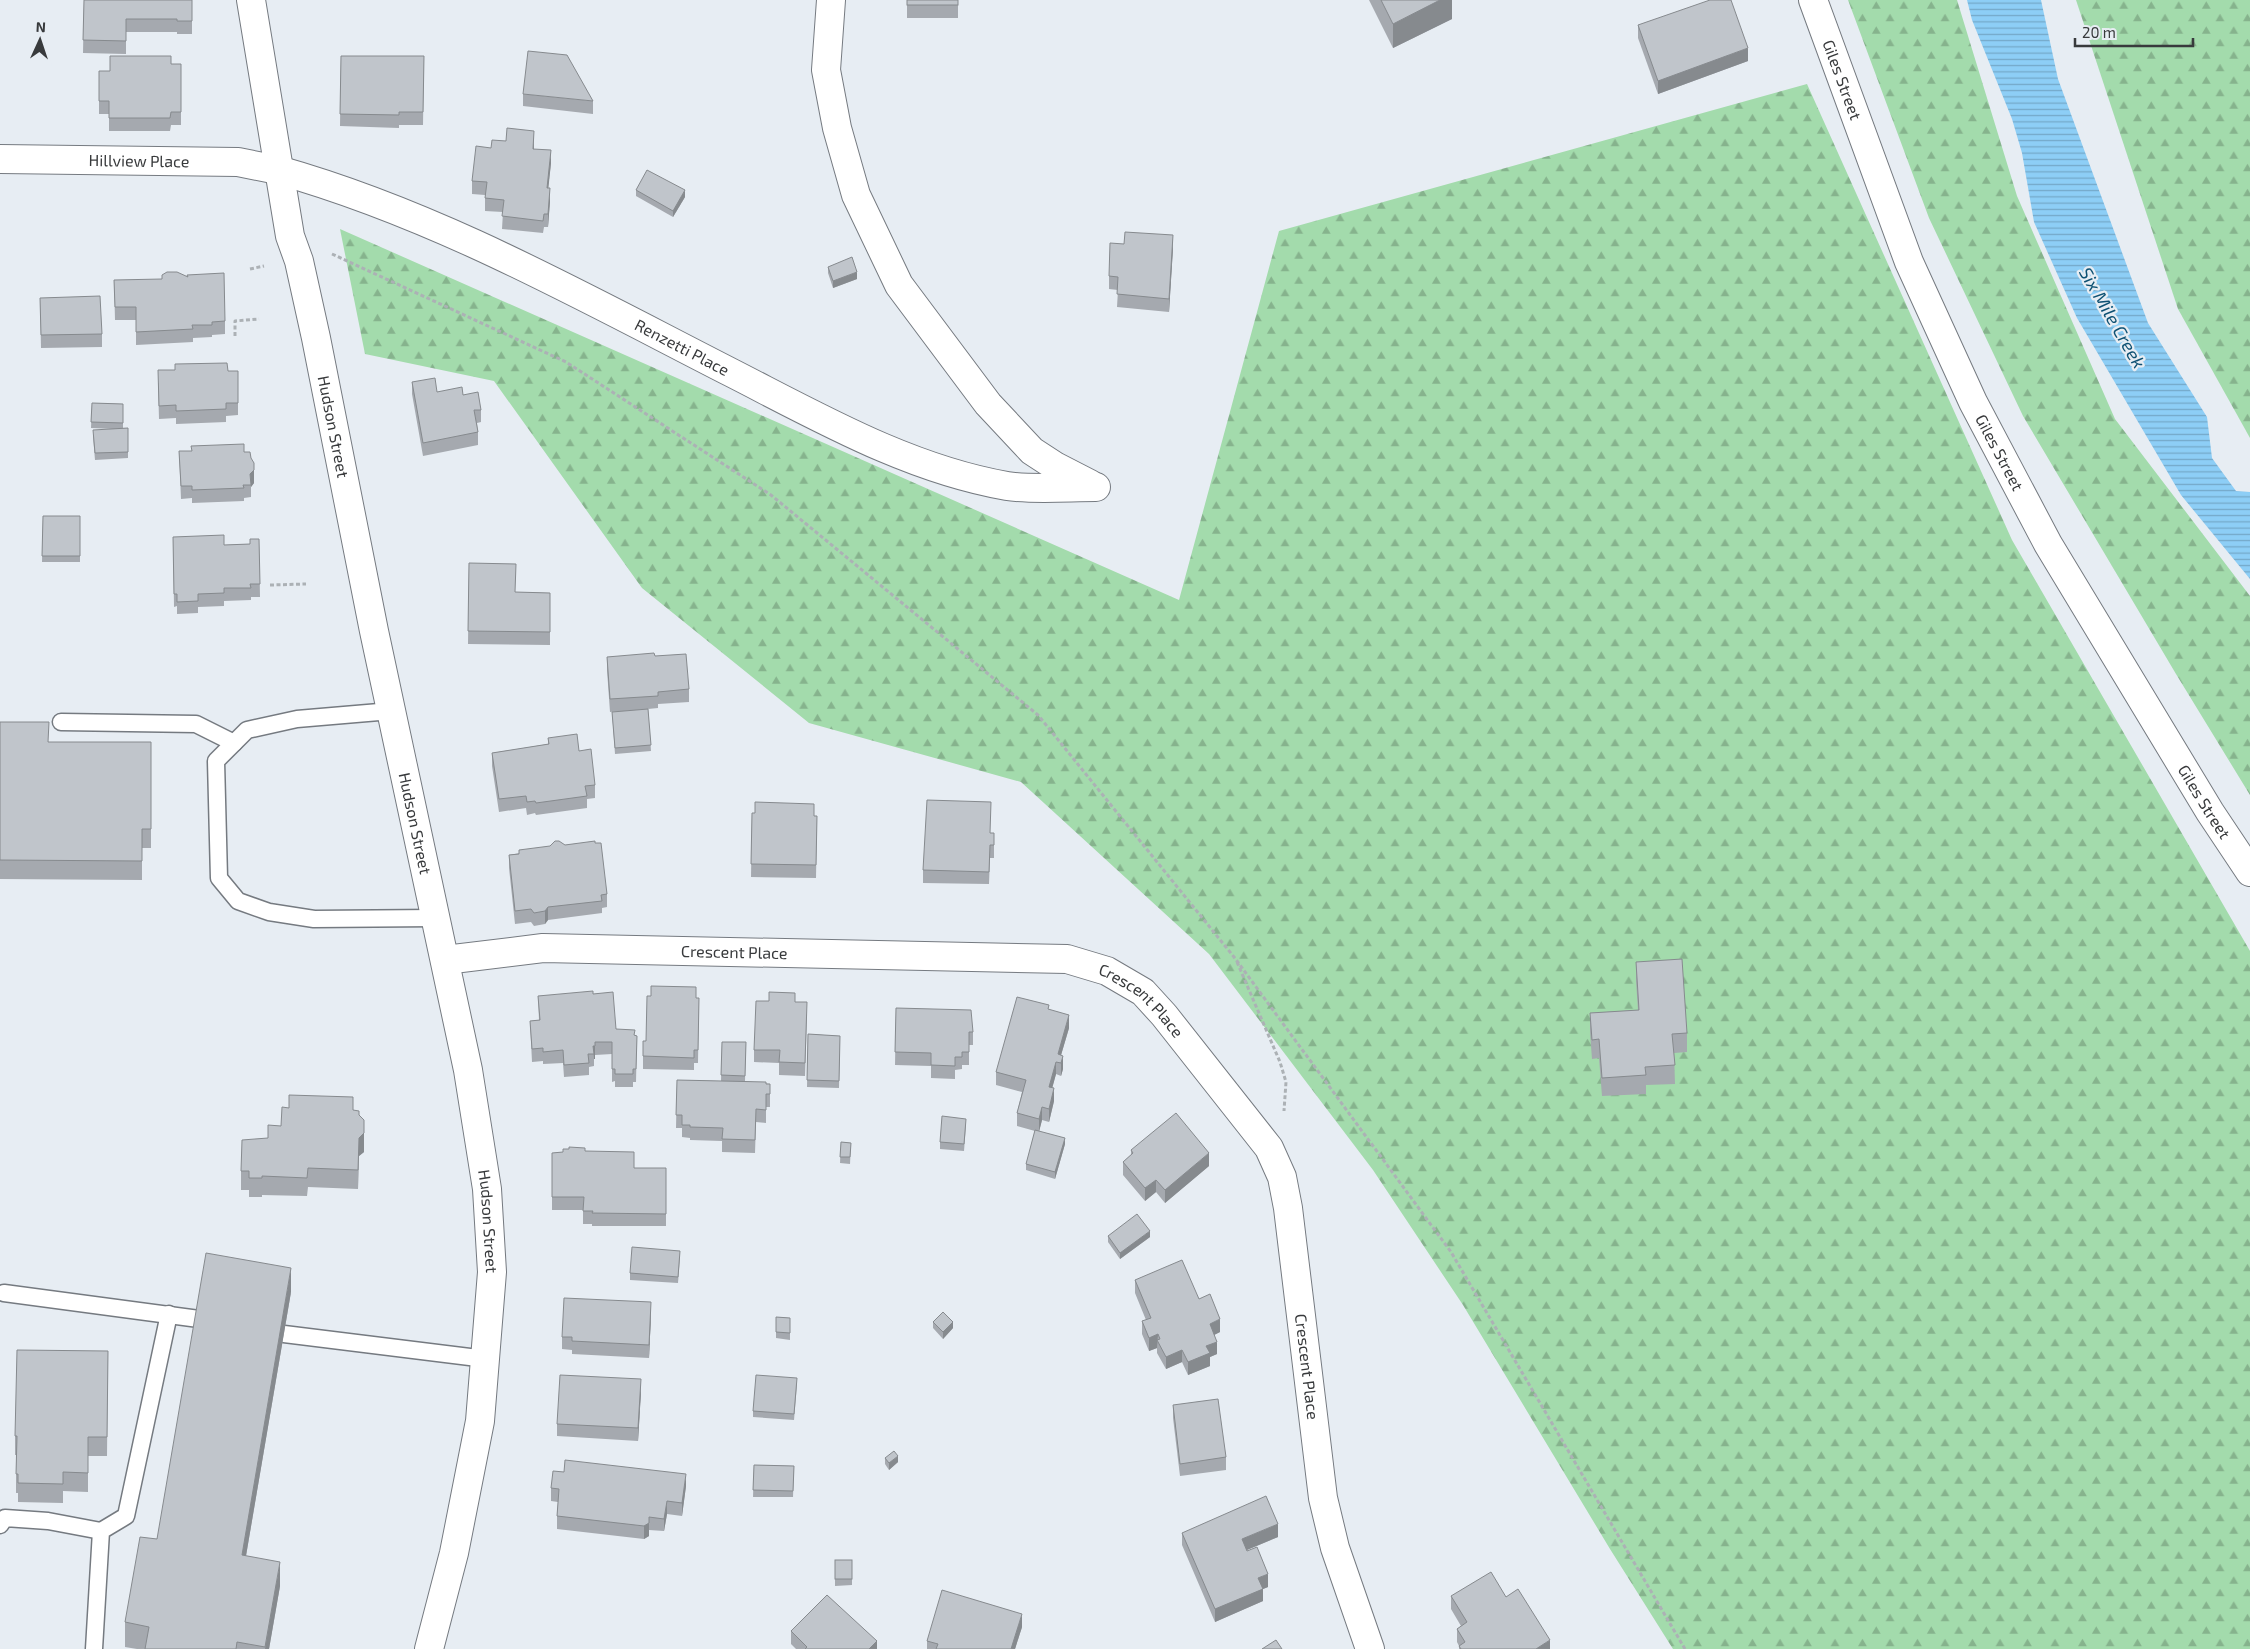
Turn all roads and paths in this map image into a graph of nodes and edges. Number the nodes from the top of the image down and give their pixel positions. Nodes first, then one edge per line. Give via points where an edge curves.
1 (251, 0) edge
2 (1813, 0) edge
3 (830, 4) edge
4 (0, 159) edge
5 (278, 170) junction
6 (334, 254) dead end
7 (266, 266) dead end
8 (250, 268) dead end
9 (259, 319) dead end
10 (235, 336) dead end
11 (306, 584) dead end
12 (270, 585) dead end
13 (392, 712) junction
14 (61, 722) dead end
15 (234, 743) junction
16 (2250, 872) edge
17 (436, 918) junction
18 (1234, 957) junction
19 (445, 960) junction
20 (1269, 1148) junction
21 (4, 1293) dead end
22 (169, 1314) junction
23 (199, 1319) edge
24 (284, 1334) edge
25 (486, 1359) junction
26 (0, 1525) edge
27 (101, 1531) junction
28 (94, 1649) edge
29 (428, 1649) edge
30 (1370, 1649) edge
31 (1685, 1649) edge

1 - 5 street, Hudson Street
2 - 16 street, Giles Street via 1909,262 1973,402 2048,544 2210,812
3 - 5 street, Renzetti Place via 826,70 836,128 856,195 899,285 988,404 1032,450 1096,487 1009,487 942,471 838,427 465,239 317,181
4 - 5 street, Hillview Place via 238,162
5 - 13 street, Hudson Street via 290,236 299,261 316,338
6 - 18 path via 566,362 771,494 1038,715
7 - 8 path
9 - 10 path via 235,322
11 - 12 path
13 - 15 lane via 297,719 247,730
13 - 17 street, Hudson Street
14 - 15 lane via 196,724
15 - 17 lane via 216,761 218,878 238,901 269,912 314,919
17 - 19 street, Hudson Street
18 - 20 path via 1286,1082 1282,1118
18 - 31 path via 1451,1252
19 - 20 street, Crescent Place via 543,948 1067,959 1107,971 1143,992
19 - 25 street, Hudson Street via 468,1070 487,1189 492,1272
20 - 30 street, Crescent Place via 1282,1177 1288,1208 1323,1498 1335,1548
21 - 22 lane
22 - 23 lane
22 - 27 lane via 126,1516
24 - 25 lane
25 - 29 street, Hudson Street via 480,1421 454,1553
26 - 27 lane via 5,1518 48,1521
27 - 28 lane

